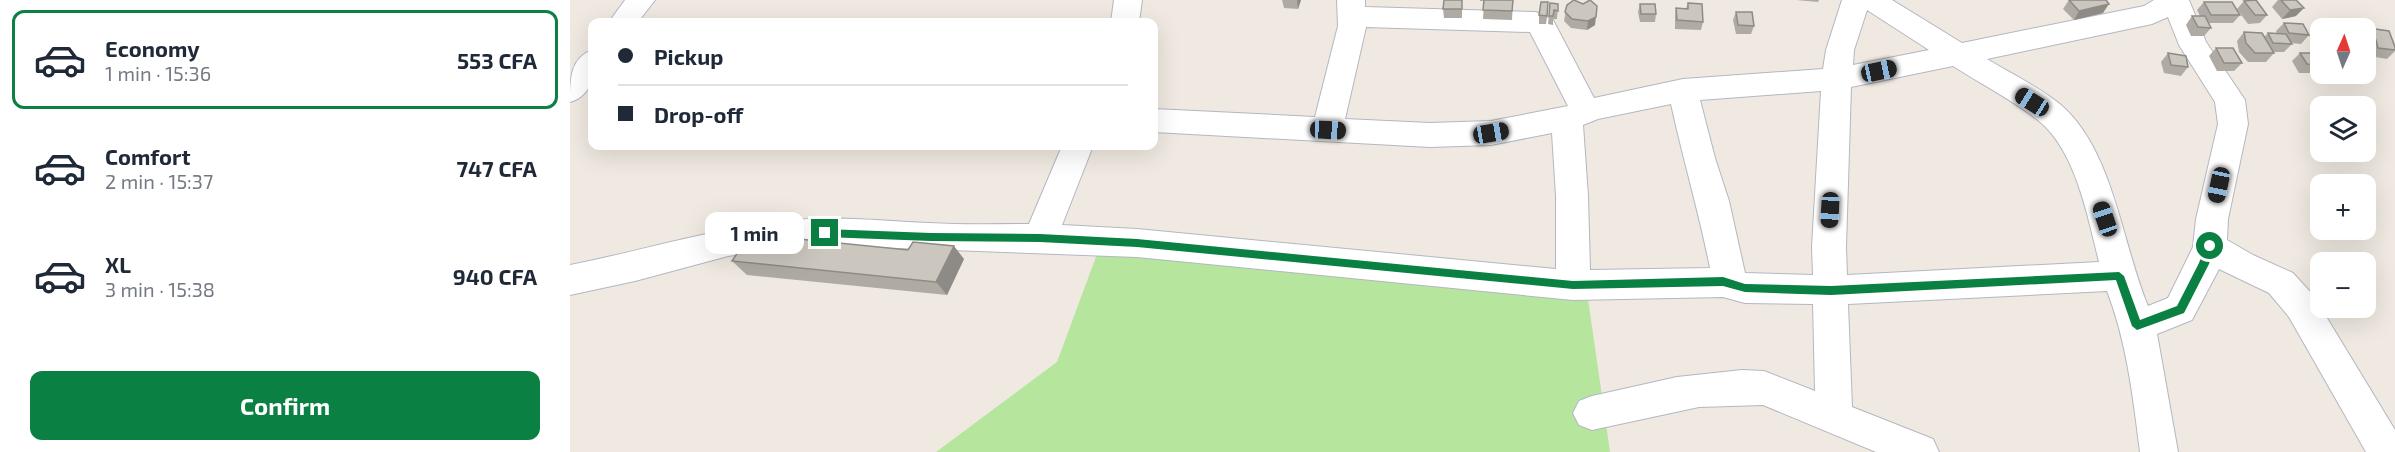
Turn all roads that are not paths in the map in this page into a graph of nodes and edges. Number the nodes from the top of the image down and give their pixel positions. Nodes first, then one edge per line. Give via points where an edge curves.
1 (641, 0) edge
2 (1128, 0) edge
3 (1856, 0) edge
4 (1871, 0) edge
5 (2175, 0) edge
6 (1352, 9) edge
7 (626, 18) edge
8 (1126, 18) edge
9 (1958, 55) junction
10 (588, 66) edge
11 (1837, 78) junction
12 (1683, 90) junction
13 (570, 91) edge
14 (1577, 115) junction
15 (1158, 121) edge
16 (1328, 130) junction
17 (1075, 150) edge
18 (1040, 238) junction
19 (2210, 246) junction
20 (2119, 276) junction
21 (570, 280) edge
22 (1730, 282) junction
23 (1573, 285) junction
24 (1831, 290) junction
25 (2137, 326) junction
26 (1592, 413) dead end
27 (1834, 416) junction
28 (1920, 452) edge
29 (2159, 452) edge
30 (2387, 452) edge

1 - 7 street
2 - 8 street
3 - 11 street via 1840,50
4 - 9 street
5 - 9 street via 2152,14
5 - 19 street via 2193,45 2230,100 2233,124 2212,219
6 - 14 street via 1536,22 1544,27
6 - 16 street
9 - 11 street
9 - 20 street via 2050,113 2061,124 2093,187 2110,234
10 - 13 street
11 - 12 street
11 - 24 street via 1829,247
12 - 14 street
12 - 22 street
14 - 16 street via 1491,133 1430,135
14 - 23 street via 1572,196
15 - 16 street
17 - 18 street
18 - 21 street via 786,234 728,242
18 - 23 street via 1137,243
19 - 25 street via 2180,309
19 - 30 street via 2286,287
20 - 24 street
20 - 25 street
22 - 23 street
22 - 24 street via 1745,288
24 - 27 street
25 - 29 street
26 - 27 street via 1736,385 1764,388
27 - 28 street

